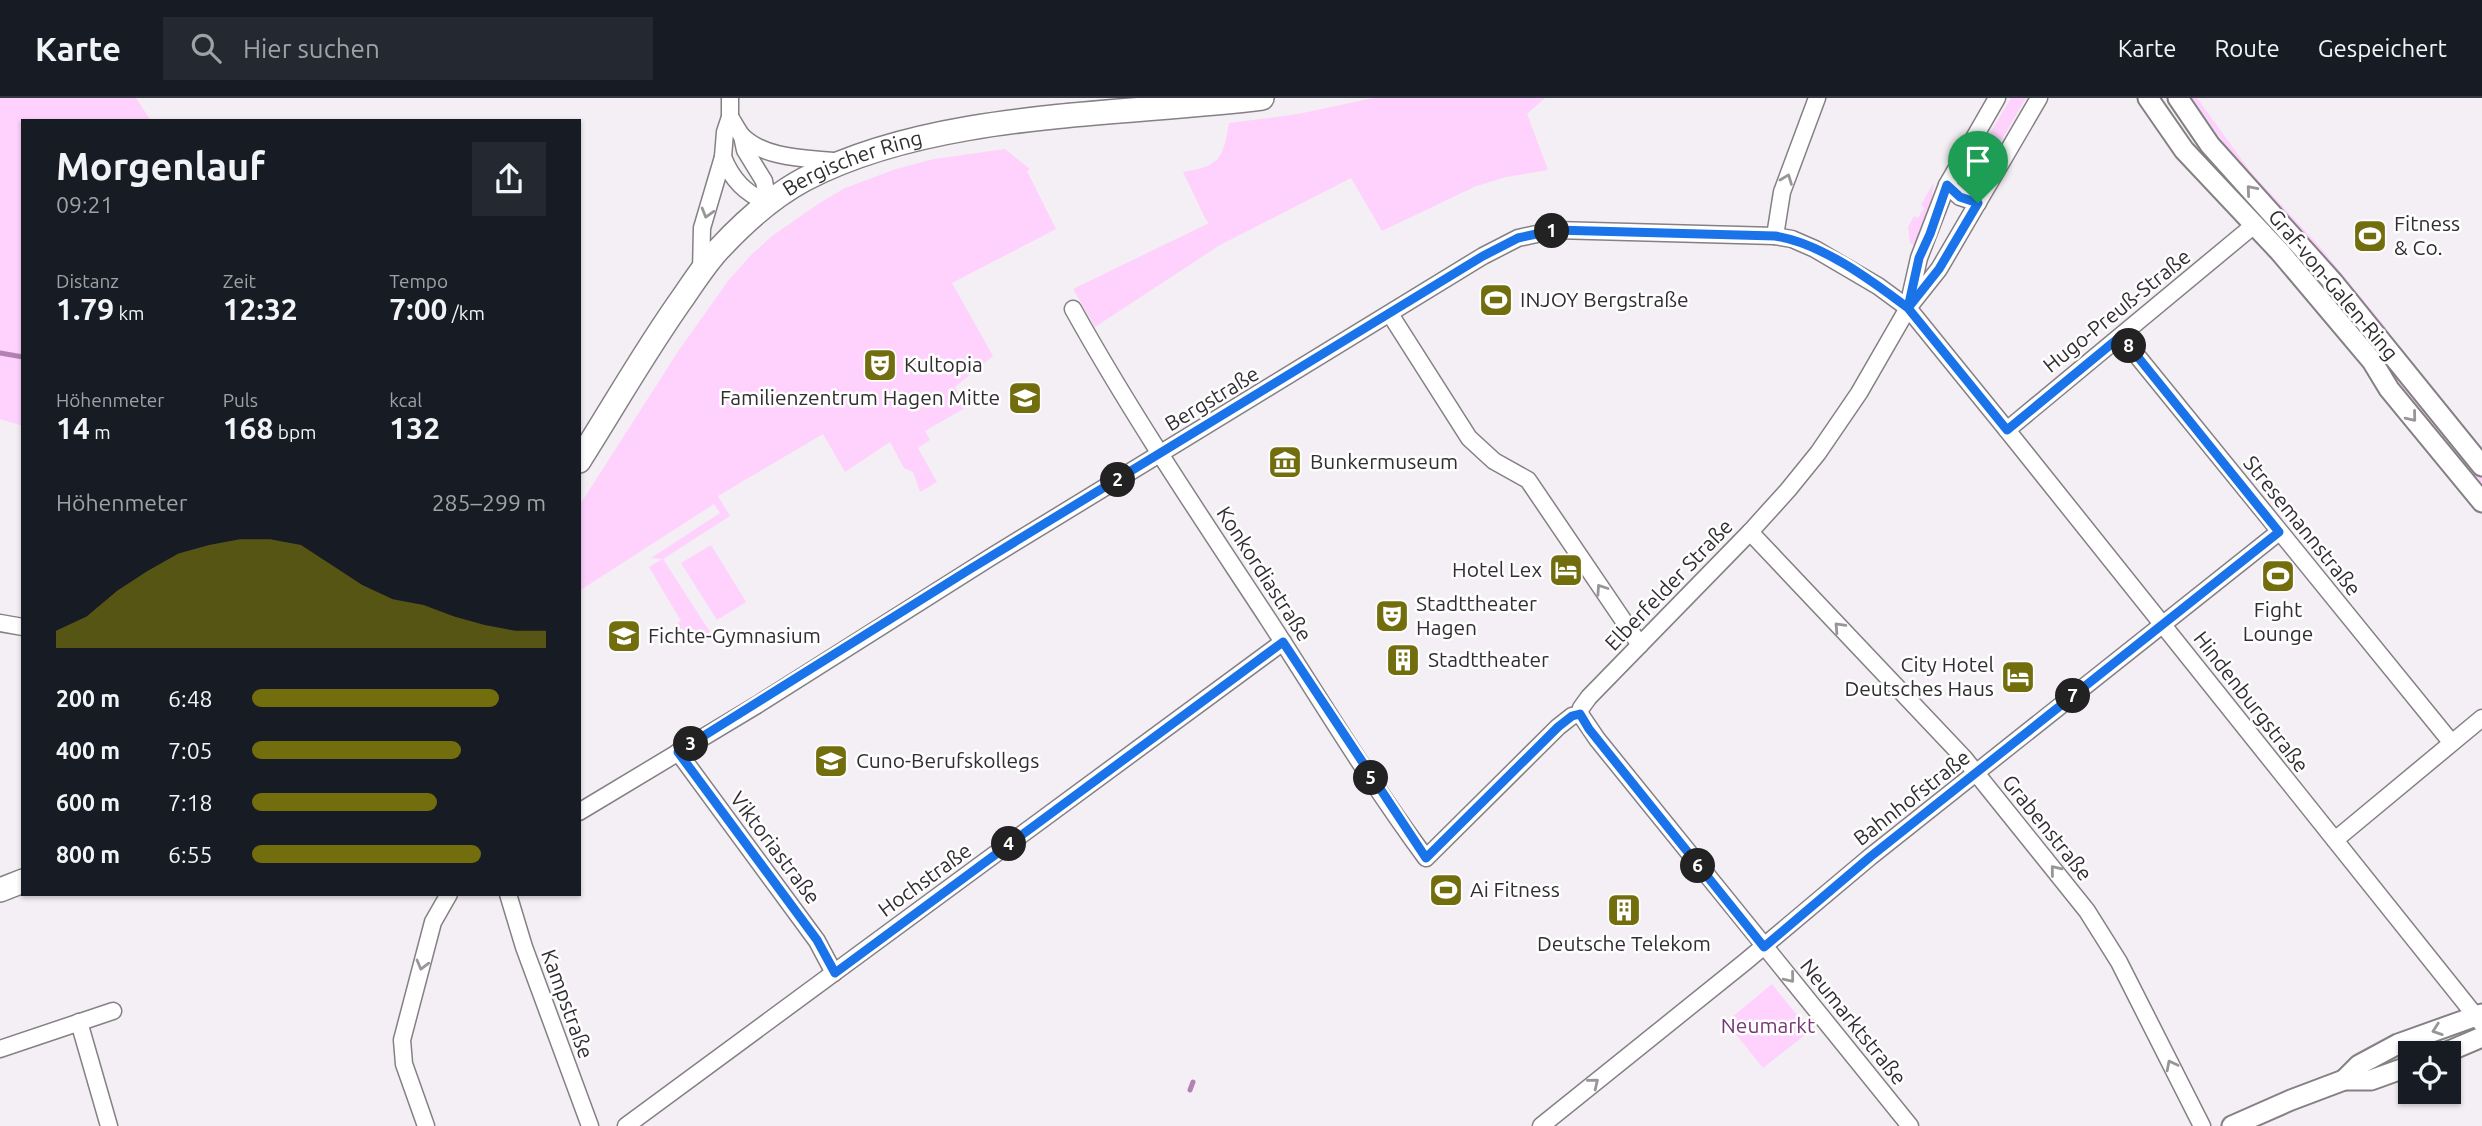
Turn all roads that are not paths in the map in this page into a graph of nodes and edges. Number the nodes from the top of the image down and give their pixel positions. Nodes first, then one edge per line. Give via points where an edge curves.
1 (730, 98) edge
2 (1262, 98) edge
3 (1817, 98) edge
4 (1997, 98) edge
5 (2039, 98) edge
6 (2148, 98) edge
7 (2178, 98) edge
8 (730, 117) junction
9 (742, 136) junction
10 (723, 157) junction
11 (841, 162) junction
12 (1947, 185) junction
13 (768, 203) junction
14 (1978, 203) junction
15 (2253, 226) junction
16 (1775, 236) junction
17 (701, 272) junction
18 (1908, 308) junction
19 (1073, 309) dead end
20 (1390, 314) junction
21 (2121, 336) junction
22 (2007, 430) junction
23 (1161, 454) junction
24 (581, 458) edge
25 (2482, 466) edge
26 (2482, 502) edge
27 (1750, 532) junction
28 (2279, 532) junction
29 (0, 623) edge
30 (2162, 624) junction
31 (21, 627) edge
32 (1283, 642) junction
33 (1640, 645) junction
34 (1580, 714) junction
35 (2482, 718) edge
36 (2451, 743) junction
37 (678, 752) junction
38 (1976, 773) junction
39 (581, 811) edge
40 (2335, 840) junction
41 (1426, 858) joint
42 (21, 882) edge
43 (0, 890) edge
44 (509, 896) edge
45 (446, 897) edge
46 (1764, 947) junction
47 (835, 973) junction
48 (113, 1011) dead end
49 (2480, 1018) edge
50 (79, 1022) junction
51 (2482, 1037) edge
52 (2461, 1046) edge
53 (0, 1049) edge
54 (2398, 1070) edge
55 (2344, 1080) junction
56 (109, 1126) edge
57 (426, 1126) edge
58 (590, 1126) edge
59 (625, 1126) edge
60 (1541, 1126) edge
61 (1910, 1126) edge
62 (2202, 1126) edge
63 (2232, 1126) edge

1 - 8 street
2 - 11 main road, Bergischer Ring via 958,131 903,141
16 -> 3 street via 1782,192
4 - 12 street, Elberfelder Straße
5 - 14 street, Elberfelder Straße
6 - 15 street, Graf-von-Galen-Ring via 2184,150
25 -> 7 street, Graf-von-Galen-Ring via 2325,273 2210,145
8 - 9 street
8 - 10 street
9 - 11 street via 779,154
9 - 13 street via 764,181
10 - 13 street via 748,194
10 -> 17 street via 702,228
11 - 13 main road, Bergischer Ring
12 - 14 street via 1960,197
12 - 18 street, Elberfelder Straße via 1919,258
13 - 17 main road, Bergischer Ring
14 - 18 street, Elberfelder Straße via 1939,269
15 - 21 street, Hugo-Preuß-Straße
15 -> 26 street, Graf-von-Galen-Ring via 2319,297
16 - 18 street, Bergstraße via 1815,248
16 - 20 street, Bergstraße via 1537,233 1483,256
17 - 24 main road, Bergischer Ring
18 - 22 street, Hindenburgstraße
18 - 27 street, Elberfelder Straße via 1842,421
19 - 23 street, Konkordiastraße
20 - 23 street, Bergstraße
33 -> 20 street via 1528,480 1494,461 1469,438
21 - 22 street, Hugo-Preuß-Straße
21 - 28 street, Stresemannstraße
22 - 30 street, Hindenburgstraße
23 - 32 street, Konkordiastraße
23 - 37 street, Bergstraße
27 - 33 street, Elberfelder Straße
38 -> 27 street, Grabenstraße
28 - 30 street, Bahnhofstraße
28 - 36 street, Stresemannstraße
29 - 31 street
30 - 38 street, Bahnhofstraße
30 - 40 street, Hindenburgstraße
32 - 41 street, Konkordiastraße
32 - 47 street, Hochstraße
33 - 34 street, Elberfelder Straße via 1583,703
34 - 41 street, Elberfelder Straße via 1558,727
34 - 46 street, Neumarktstraße
35 - 36 street
36 - 40 street
37 - 39 street, Bergstraße
37 - 47 street, Viktoriastraße via 817,940
38 - 46 street, Bahnhofstraße
62 -> 38 street, Grabenstraße via 2108,943
40 - 49 street, Hindenburgstraße
42 - 43 main road
44 - 58 street, Kampstraße
45 -> 57 street via 433,922 402,1040 404,1064
60 -> 46 street, Bahnhofstraße
46 -> 61 street, Neumarktstraße
47 - 59 street, Hochstraße
48 - 50 street
49 -> 55 street via 2398,1044 2359,1065
50 - 53 street
50 - 56 street
51 - 52 street
54 - 55 street via 2371,1080
55 - 63 street

